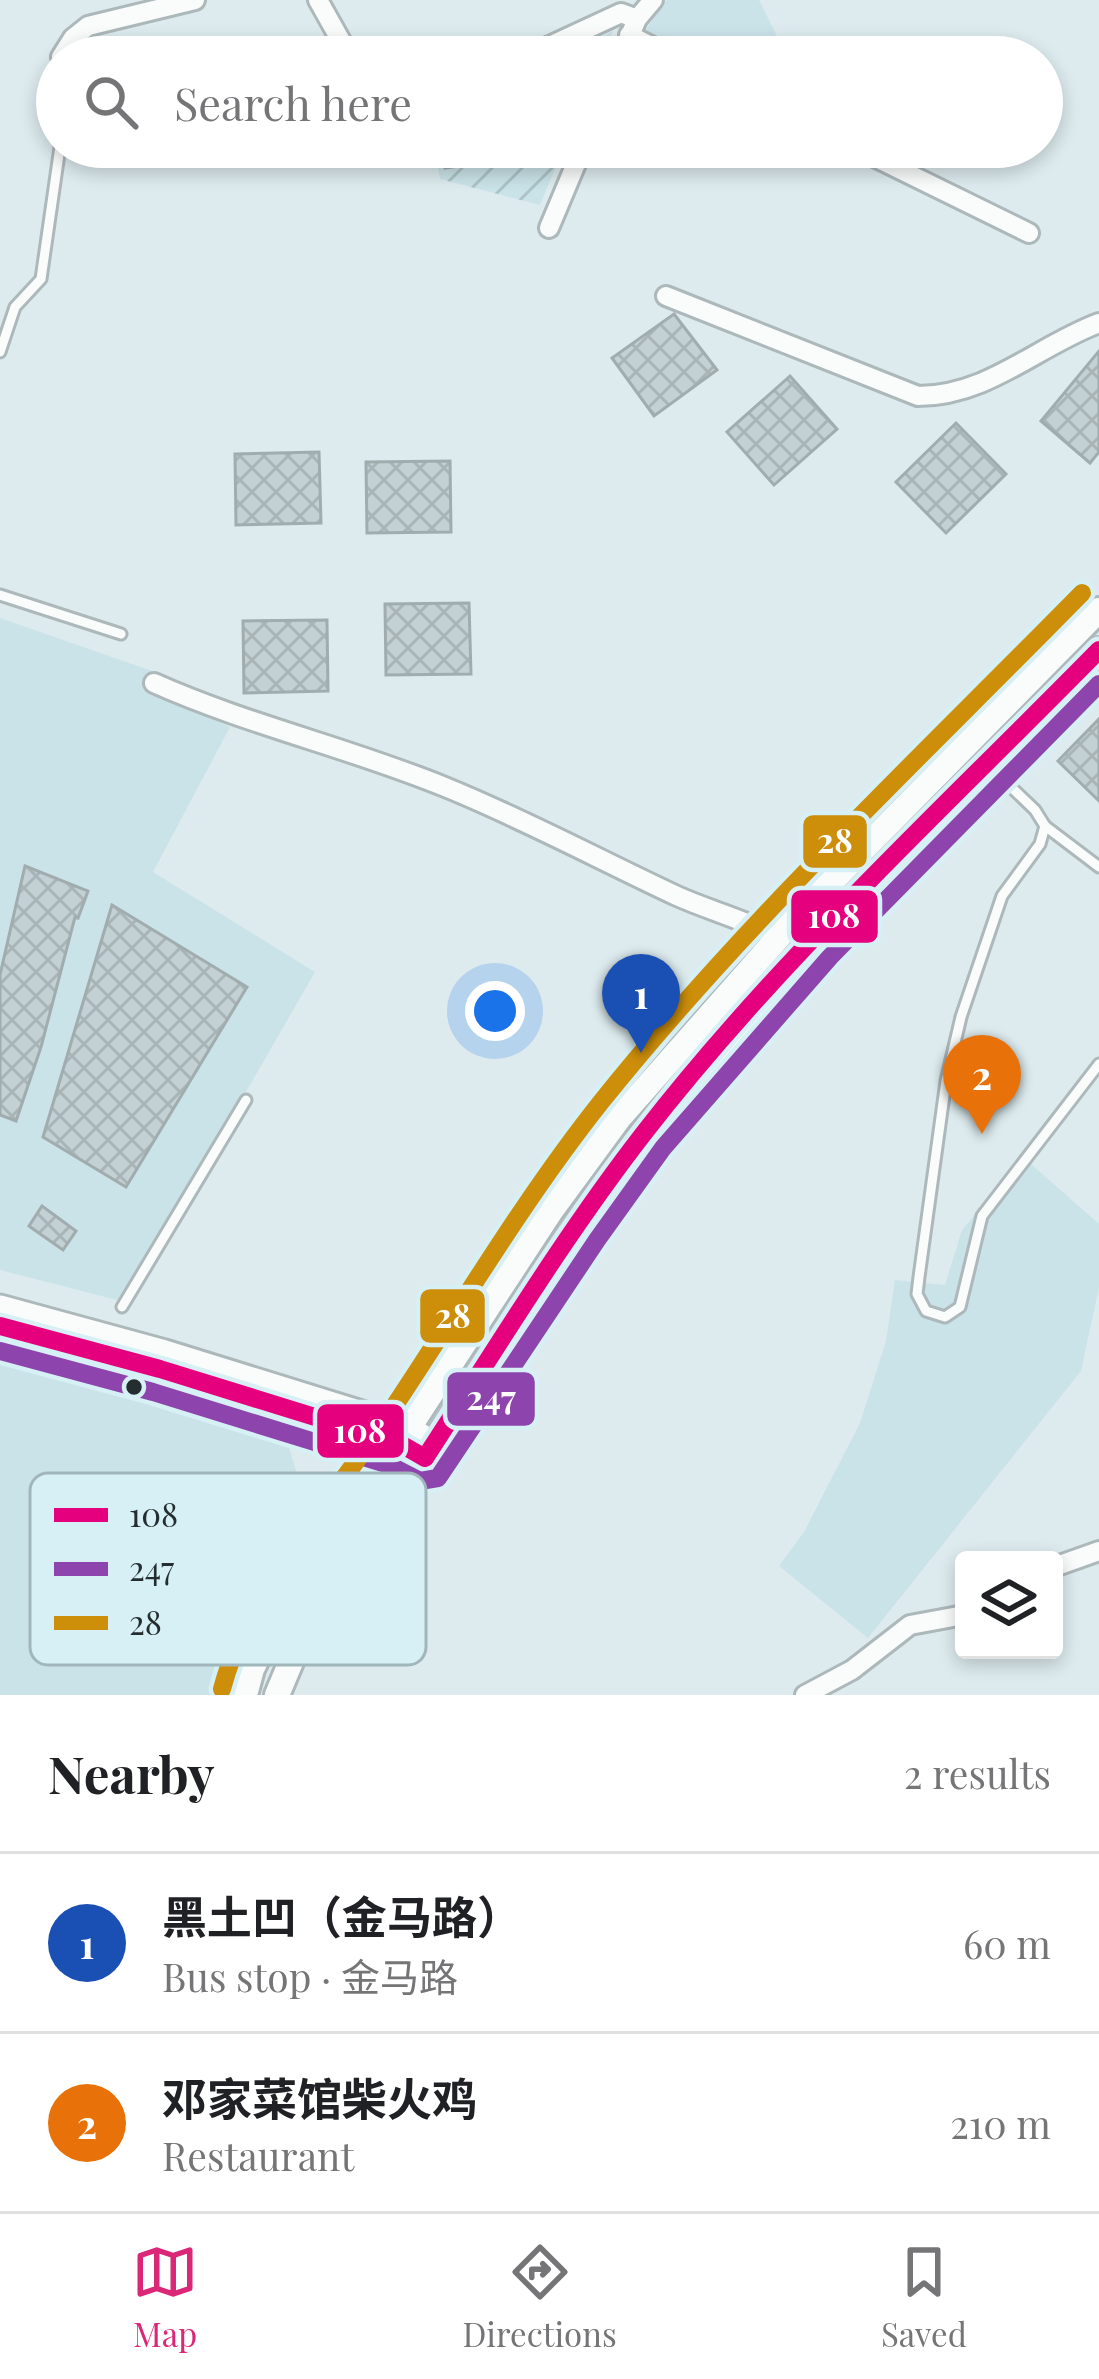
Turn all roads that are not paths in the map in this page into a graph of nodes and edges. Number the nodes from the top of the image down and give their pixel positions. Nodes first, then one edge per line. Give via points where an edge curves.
1 (195, 0) edge
2 (318, 0) edge
3 (652, 0) edge
4 (633, 27) junction
5 (76, 36) edge
6 (338, 36) edge
7 (571, 36) edge
8 (629, 36) edge
9 (645, 36) edge
10 (57, 168) edge
11 (574, 168) edge
12 (897, 168) edge
13 (549, 228) dead end
14 (1029, 233) dead end
15 (666, 296) dead end
16 (1099, 323) edge
17 (0, 352) edge
18 (0, 595) edge
19 (1099, 610) edge
20 (121, 634) dead end
21 (1097, 657) edge
22 (154, 683) dead end
23 (988, 765) junction
24 (1045, 826) junction
25 (1099, 867) edge
26 (777, 938) junction
27 (1099, 1064) edge
28 (246, 1100) dead end
29 (0, 1306) edge
30 (122, 1307) dead end
31 (0, 1326) edge
32 (405, 1435) junction
33 (430, 1451) junction
34 (378, 1473) edge
35 (414, 1473) edge
36 (1099, 1551) edge
37 (1063, 1564) edge
38 (955, 1617) edge
39 (254, 1665) edge
40 (289, 1665) edge
41 (245, 1695) edge
42 (277, 1695) edge
43 (805, 1695) edge

1 - 5 street
2 - 6 street
3 - 4 street
4 - 7 street via 621,13
4 - 8 street
4 - 9 street
10 - 17 lane via 40,279 15,308
11 - 13 street
12 - 14 street
15 - 16 street via 918,396 985,383
18 - 20 lane
19 - 26 main road
21 - 23 main road
22 - 26 street via 447,788
23 - 24 lane
23 - 33 main road via 814,941 644,1133
24 - 25 lane
24 - 27 lane via 1001,896 961,1017 919,1277 926,1311 944,1317 960,1307 982,1216
26 - 32 main road via 620,1117
28 - 30 lane
29 - 32 street via 165,1351
31 - 32 street
32 - 33 street
32 - 34 main road
33 - 35 main road
36 - 37 street
38 - 43 street via 910,1624
39 - 41 main road
40 - 42 main road

